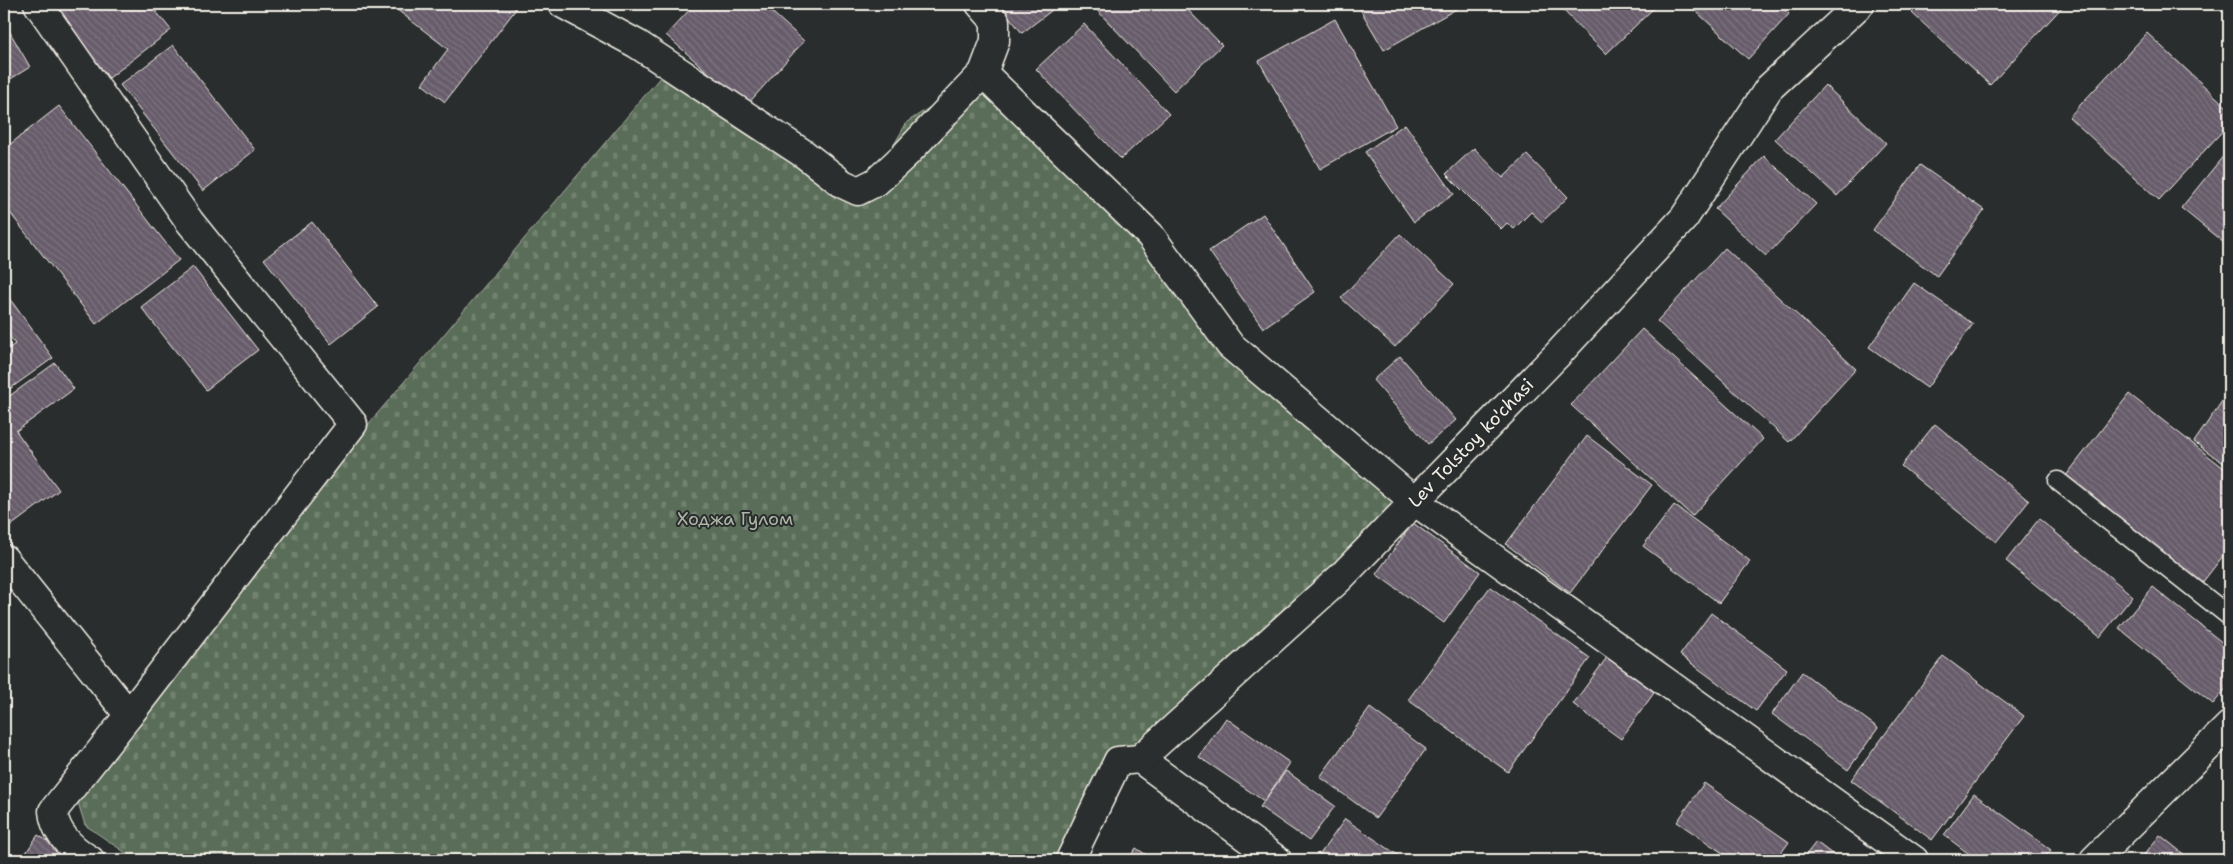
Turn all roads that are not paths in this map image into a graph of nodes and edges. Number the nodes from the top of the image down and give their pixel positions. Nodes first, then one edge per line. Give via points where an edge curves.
1 (38, 4) edge
2 (563, 4) edge
3 (980, 4) edge
4 (1857, 5) edge
5 (983, 72) junction
6 (2058, 481) dead end
7 (1414, 501) junction
8 (4, 559) edge
9 (2229, 616) edge
10 (128, 715) junction
11 (2229, 726) edge
12 (1140, 760) junction
13 (90, 860) edge
14 (1070, 860) edge
15 (1277, 860) edge
16 (1914, 860) edge
17 (2094, 860) edge

1 - 10 street via 190,222 353,424
2 - 5 street via 637,44 858,191 876,182
3 - 5 street via 995,20 995,41
4 - 7 street, Lev Tolstoy ko'chasi via 1769,88 1684,218 1558,354
5 - 7 street via 1150,235 1230,344
6 - 9 lane
7 - 12 street, Lev Tolstoy ko'chasi via 1340,578
7 - 16 street
8 - 10 street
10 - 13 street via 54,811 61,835 78,853
11 - 17 street
12 - 14 street via 1118,761
12 - 15 street

